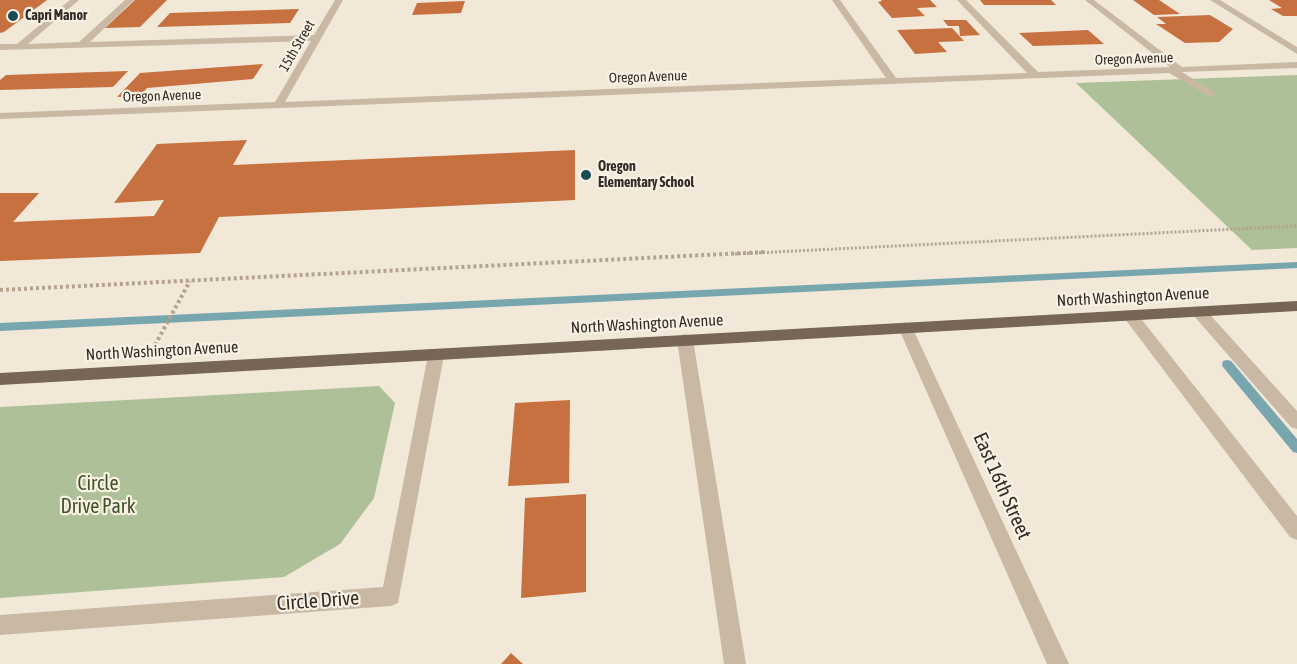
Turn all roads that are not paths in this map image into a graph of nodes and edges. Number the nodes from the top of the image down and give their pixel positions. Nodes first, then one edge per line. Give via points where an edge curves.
1 (75, 0) edge
2 (130, 0) edge
3 (339, 0) edge
4 (836, 0) edge
5 (961, 0) edge
6 (1089, 0) edge
7 (1214, 0) edge
8 (317, 38) junction
9 (82, 45) junction
10 (0, 47) edge
11 (19, 47) junction
12 (1297, 51) edge
13 (1297, 65) edge
14 (1176, 70) junction
15 (1036, 76) junction
16 (893, 81) junction
17 (1210, 94) dead end
18 (278, 105) junction
19 (0, 116) edge
20 (1297, 306) edge
21 (1199, 312) junction
22 (1130, 315) junction
23 (905, 327) junction
24 (685, 340) junction
25 (436, 355) junction
26 (0, 379) edge
27 (1297, 422) edge
28 (1297, 531) edge
29 (0, 625) edge
30 (735, 664) edge
31 (1058, 664) edge

1 - 11 street
2 - 9 street
3 - 8 street, 15th Street
4 - 16 street
5 - 15 street
6 - 14 street
7 - 12 street
8 - 9 street
8 - 18 street, 15th Street
9 - 11 street
10 - 11 street
13 - 14 street, Oregon Avenue
14 - 15 street, Oregon Avenue
14 - 17 street
15 - 16 street, Oregon Avenue
16 - 18 street, Oregon Avenue
18 - 19 street, Oregon Avenue
20 - 21 main road, North Washington Avenue
21 - 22 main road, North Washington Avenue
21 - 27 street
22 - 23 main road, North Washington Avenue
22 - 28 street
23 - 24 main road, North Washington Avenue
23 - 31 street, East 16th Street
24 - 25 main road, North Washington Avenue
24 - 30 street
25 - 26 main road, North Washington Avenue
25 - 29 street, Circle Drive via 391,596

